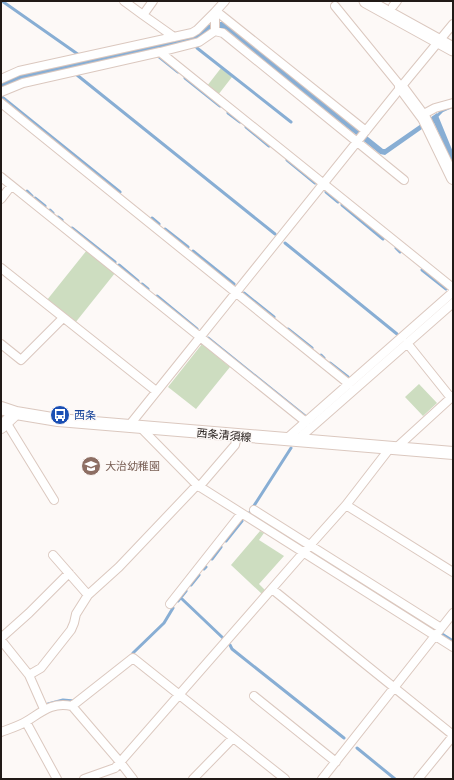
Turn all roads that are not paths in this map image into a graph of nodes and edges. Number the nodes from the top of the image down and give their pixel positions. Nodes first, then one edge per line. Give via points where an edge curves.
1 (124, 1) edge
2 (153, 1) edge
3 (225, 1) edge
4 (366, 1) edge
5 (392, 3) edge
6 (335, 6) dead end
7 (215, 14) junction
8 (143, 15) junction
9 (453, 24) edge
10 (214, 31) junction
11 (174, 36) junction
12 (445, 38) edge
13 (453, 49) edge
14 (160, 52) junction
15 (1, 79) edge
16 (401, 87) junction
17 (1, 92) edge
18 (1, 103) edge
19 (453, 103) edge
20 (425, 120) junction
21 (365, 132) junction
22 (358, 141) junction
23 (1, 178) edge
24 (453, 178) edge
25 (404, 180) dead end
26 (323, 183) junction
27 (11, 186) junction
28 (1, 199) edge
29 (1, 268) edge
30 (453, 288) edge
31 (236, 292) junction
32 (453, 292) edge
33 (453, 303) edge
34 (63, 318) junction
35 (200, 337) junction
36 (407, 343) junction
37 (1, 344) edge
38 (349, 384) junction
39 (156, 391) junction
40 (452, 396) edge
41 (1, 408) edge
42 (16, 413) junction
43 (306, 422) junction
44 (4, 425) edge
45 (128, 427) junction
46 (141, 428) junction
47 (237, 436) junction
48 (290, 440) junction
49 (393, 448) junction
50 (453, 453) edge
51 (198, 486) junction
52 (54, 500) dead end
53 (346, 505) junction
54 (254, 510) dead end
55 (241, 514) junction
56 (263, 516) junction
57 (257, 524) junction
58 (310, 545) junction
59 (304, 552) junction
60 (53, 555) dead end
61 (344, 567) junction
62 (453, 572) edge
63 (69, 573) junction
64 (339, 575) junction
65 (272, 589) junction
66 (88, 595) junction
67 (170, 604) dead end
68 (453, 613) edge
69 (441, 628) junction
70 (435, 636) junction
71 (1, 639) edge
72 (453, 647) edge
73 (29, 675) junction
74 (394, 688) junction
75 (180, 695) junction
76 (254, 696) dead end
77 (72, 706) junction
78 (44, 709) junction
79 (26, 722) junction
80 (1, 732) edge
81 (453, 736) edge
82 (233, 738) junction
83 (120, 762) junction
84 (336, 762) junction
85 (57, 779) edge
86 (84, 779) edge
87 (133, 779) edge
88 (193, 779) edge
89 (285, 779) edge
90 (322, 779) edge
91 (418, 779) edge

1 - 8 street
2 - 8 street
3 - 7 street
4 - 12 main road
5 - 12 main road
6 - 16 street
7 - 10 street
7 - 11 street via 192,33
7 - 21 street
8 - 11 street
9 - 12 street
10 - 14 street via 199,42
10 - 22 street via 223,32
11 - 15 street via 19,71
12 - 13 main road
12 - 16 street
14 - 17 street via 23,83
14 - 26 street
16 - 20 main road
16 - 21 street
18 - 31 street
19 - 20 street via 435,108
20 - 24 main road
21 - 22 street
22 - 25 street
22 - 26 street
23 - 27 street
26 - 30 street
26 - 31 street
27 - 28 street
27 - 35 street
29 - 34 street
31 - 35 street
31 - 38 street
32 - 38 street
33 - 36 street
34 - 37 street via 21,360
34 - 39 street
35 - 39 street
35 - 43 street
36 - 40 street
36 - 48 street
38 - 43 street
39 - 45 street
40 - 49 street
41 - 42 main road, 西条清須線
42 - 44 main road
42 - 45 main road, 西条清須線
43 - 48 street
44 - 52 street
45 - 46 main road, 西条清須線
46 - 47 main road, 西条清須線
46 - 51 street
47 - 48 main road, 西条清須線
47 - 51 street via 235,445
48 - 49 main road, 西条清須線
49 - 50 main road, 西条清須線
49 - 53 street
51 - 55 street
51 - 66 street via 119,568
53 - 58 street
53 - 62 street
54 - 56 street
55 - 57 street
55 - 67 street
56 - 57 street
56 - 58 street
57 - 59 street
58 - 59 street
58 - 61 street
59 - 64 street
59 - 65 street
60 - 63 street
61 - 64 street
61 - 69 street
63 - 66 street
63 - 71 street
64 - 70 street
65 - 74 street
65 - 75 street
66 - 73 street via 76,614 71,630 41,668
68 - 69 street
69 - 70 street
70 - 72 street
70 - 74 street
71 - 73 street
73 - 78 street
74 - 81 street
74 - 84 street
75 - 77 street via 133,658
75 - 82 street
75 - 83 street
76 - 84 street
77 - 78 street via 62,704
77 - 83 street
78 - 79 street
79 - 80 street
79 - 85 street
81 - 91 street
82 - 88 street
82 - 89 street
83 - 86 street via 115,768
83 - 87 street
84 - 90 street

